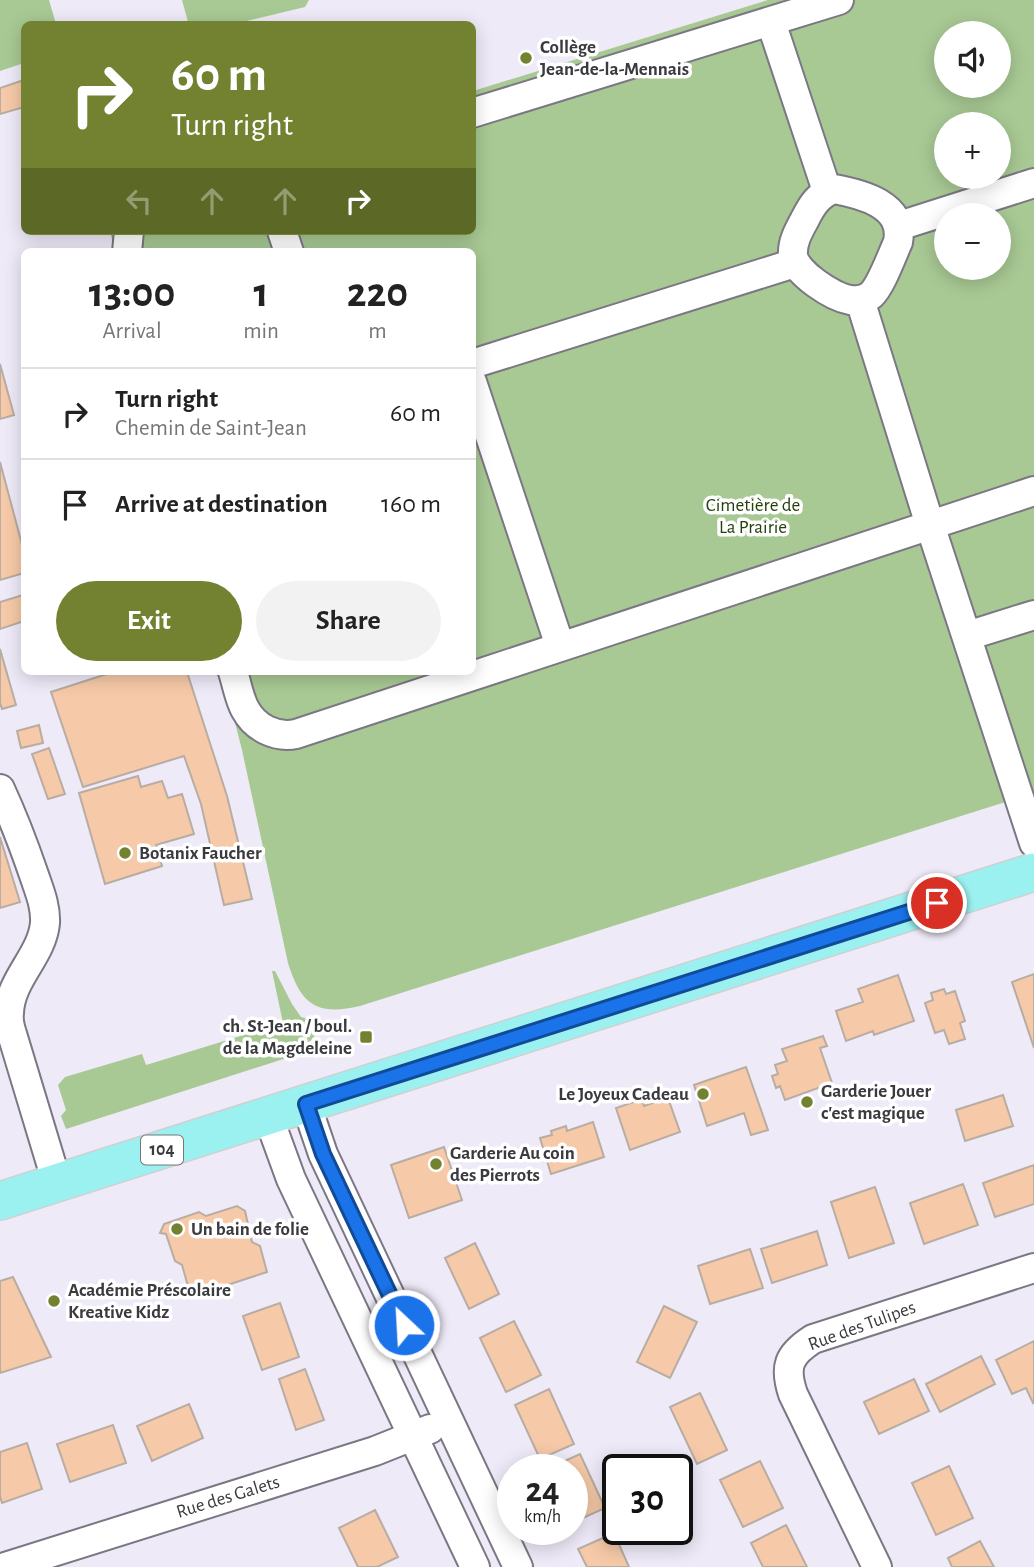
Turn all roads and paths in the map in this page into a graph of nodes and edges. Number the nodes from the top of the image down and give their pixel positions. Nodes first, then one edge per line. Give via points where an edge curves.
1 (839, 0) edge
2 (771, 22) junction
3 (476, 112) edge
4 (1034, 183) edge
5 (827, 191) junction
6 (899, 226) junction
7 (795, 263) junction
8 (860, 300) junction
9 (476, 363) edge
10 (476, 394) edge
11 (1034, 491) edge
12 (930, 525) junction
13 (1034, 615) edge
14 (967, 636) junction
15 (560, 646) junction
16 (476, 674) edge
17 (234, 675) edge
18 (472, 675) edge
19 (0, 789) edge
20 (1034, 843) edge
21 (1034, 872) edge
22 (7, 988) edge
23 (306, 1104) junction
24 (268, 1116) junction
25 (57, 1183) junction
26 (0, 1201) edge
27 (1034, 1268) edge
28 (448, 1420) junction
29 (412, 1437) junction
30 (5, 1567) edge
31 (475, 1567) edge
32 (518, 1567) edge
33 (877, 1567) edge

1 - 2 street
2 - 3 street
2 - 5 street
4 - 6 street
5 - 6 street via 869,198 888,209
5 - 7 street via 811,207 796,238
6 - 8 street via 898,242 876,290
7 - 8 street via 810,279 841,298
7 - 9 street
8 - 12 street
10 - 15 street
11 - 12 street
12 - 14 street
12 - 15 street
13 - 14 street
14 - 20 street
15 - 16 street
17 - 18 street via 246,712 278,736
19 - 22 street via 19,830 45,922 37,949
21 - 23 main road, 104
22 - 25 street via 12,1034
23 - 24 main road, 104
23 - 28 street via 323,1154
24 - 25 main road, 104
24 - 29 street via 291,1179
25 - 26 main road, 104
27 - 33 street, Rue des Tulipes via 813,1339 792,1357 788,1368 793,1394
28 - 29 street, Rue des Galets
28 - 32 street
29 - 30 street, Rue des Galets
29 - 31 street

